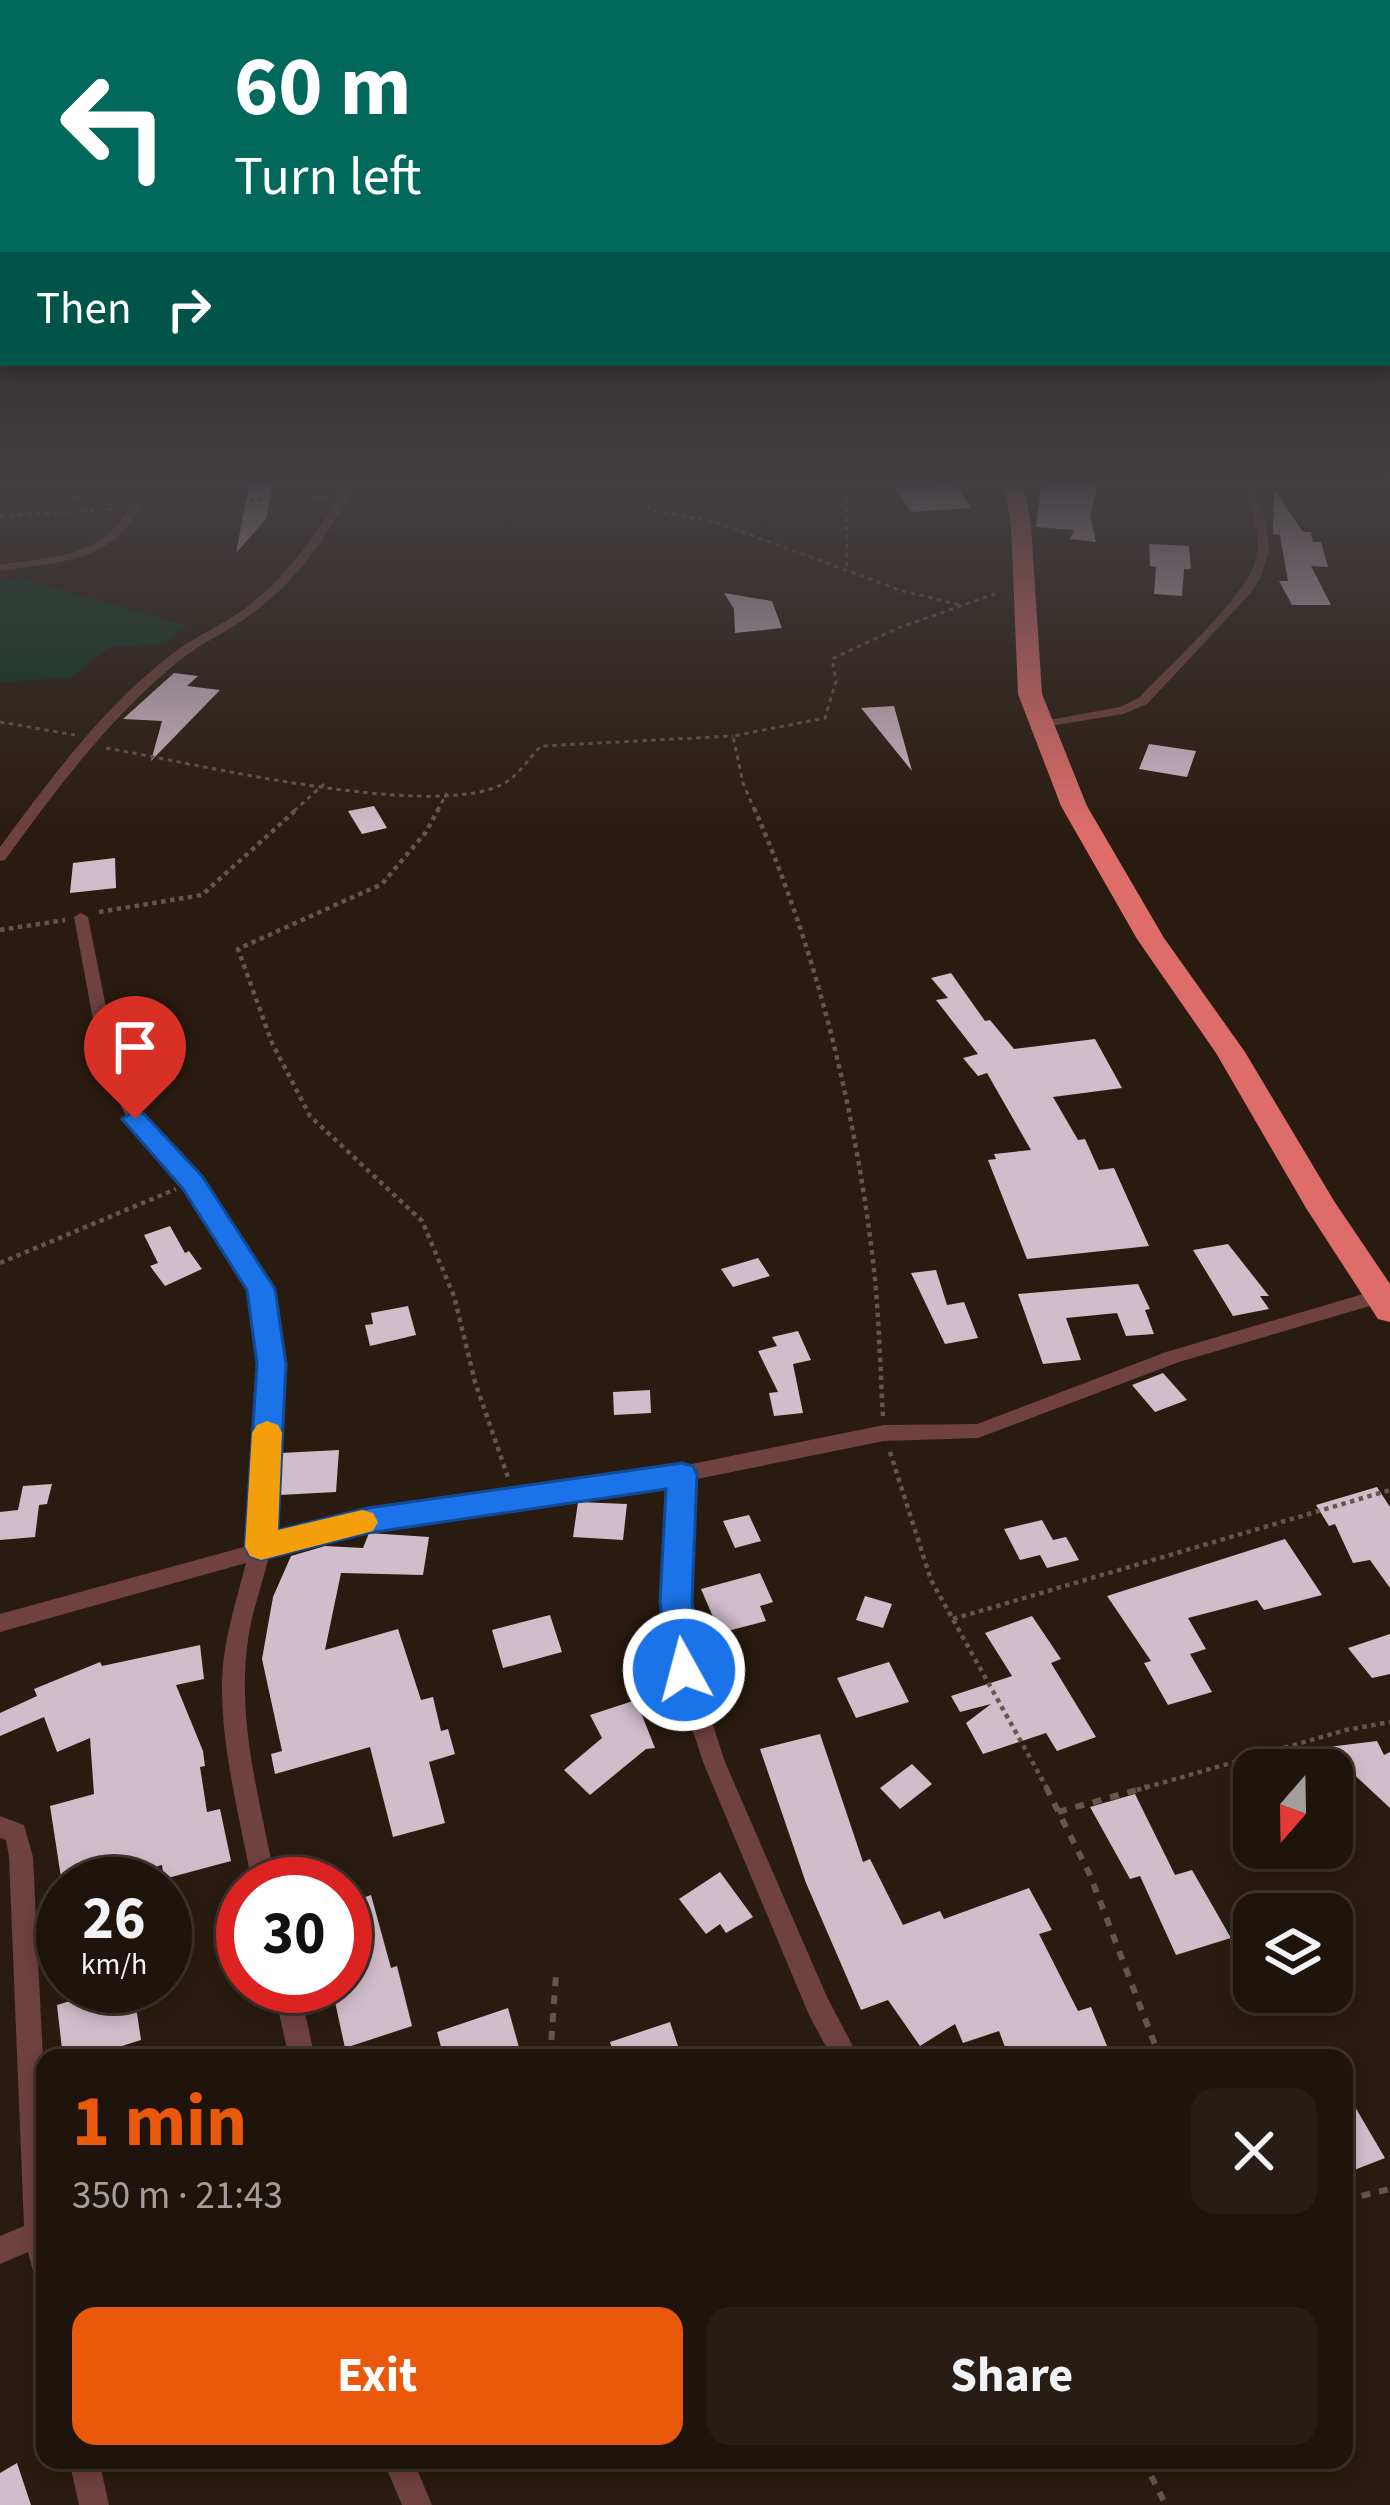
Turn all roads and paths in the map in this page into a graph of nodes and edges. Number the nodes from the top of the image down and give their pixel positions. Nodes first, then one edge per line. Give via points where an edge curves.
1 (266, 598) edge
2 (931, 598) edge
3 (984, 598) edge
4 (1024, 598) edge
5 (1240, 598) edge
6 (960, 605) junction
7 (0, 722) edge
8 (1043, 725) junction
9 (733, 736) junction
10 (85, 745) junction
11 (324, 784) junction
12 (447, 793) junction
13 (0, 857) edge
14 (81, 917) junction
15 (0, 930) edge
16 (192, 1182) junction
17 (0, 1263) edge
18 (1385, 1303) edge
19 (884, 1433) junction
20 (682, 1474) junction
21 (1390, 1490) edge
22 (515, 1497) junction
23 (261, 1547) junction
24 (953, 1618) junction
25 (0, 1623) edge
26 (1390, 1722) edge
27 (1058, 1811) junction
28 (0, 1827) edge
29 (259, 1857) edge
30 (556, 1975) dead end
31 (292, 2013) edge
32 (300, 2049) edge
33 (551, 2049) edge
34 (841, 2049) edge
35 (1157, 2049) edge
36 (1390, 2189) edge
37 (36, 2192) edge
38 (1353, 2198) edge
39 (36, 2235) edge
40 (0, 2250) edge
41 (86, 2469) edge
42 (402, 2469) edge
43 (1148, 2469) edge
44 (94, 2505) edge
45 (416, 2505) edge
46 (1166, 2505) edge

1 - 10 street via 177,656
2 - 6 path
3 - 6 path
4 - 8 highway via 1030,694
5 - 8 street via 1143,701
6 - 9 path via 832,659 836,681 825,718
7 - 10 path via 73,733
8 - 18 highway via 1106,865
9 - 12 path via 541,746 505,784
9 - 19 path via 743,783 790,889 842,1085 873,1260
10 - 11 path
10 - 13 street
11 - 12 path
11 - 14 path via 202,895
12 - 22 path via 382,884 238,949 310,1116 422,1221 454,1296
14 - 15 path
14 - 16 street via 107,1058 135,1119
16 - 17 path
16 - 23 street via 261,1289 272,1364
18 - 19 street via 1193,1350 978,1431
19 - 20 street
19 - 24 path via 931,1580
20 - 22 street
20 - 34 street via 676,1602 684,1670 723,1783
21 - 24 path
22 - 23 street
23 - 25 street
23 - 29 street via 233,1683
24 - 27 path
26 - 27 path
27 - 35 path
28 - 37 street via 16,1833 20,1857
30 - 33 path
31 - 32 street
36 - 38 path
39 - 40 street
41 - 44 street
42 - 45 street
43 - 46 path

